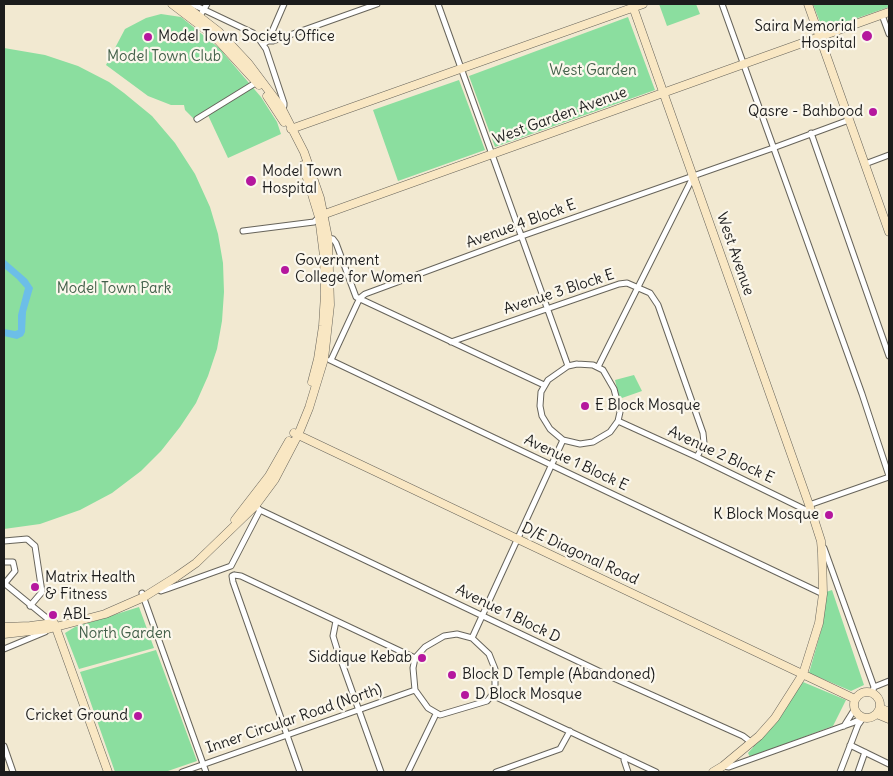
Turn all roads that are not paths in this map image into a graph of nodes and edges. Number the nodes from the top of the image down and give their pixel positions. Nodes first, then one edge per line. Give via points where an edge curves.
1 (177, 4) edge
2 (192, 4) edge
3 (284, 4) edge
4 (377, 4) edge
5 (438, 4) edge
6 (643, 4) edge
7 (722, 4) edge
8 (808, 4) edge
9 (633, 6) edge
10 (204, 10) edge
11 (886, 14) edge
12 (889, 34) edge
13 (820, 37) junction
14 (266, 42) junction
15 (744, 64) junction
16 (461, 68) junction
17 (257, 82) junction
18 (663, 93) junction
19 (281, 107) junction
20 (197, 119) dead end
21 (849, 120) junction
22 (291, 129) junction
23 (811, 133) junction
24 (773, 148) junction
25 (492, 154) junction
26 (889, 155) edge
27 (865, 164) junction
28 (694, 176) junction
29 (321, 215) junction
30 (243, 231) dead end
31 (889, 232) edge
32 (522, 236) junction
33 (328, 238) junction
34 (637, 288) junction
35 (359, 299) junction
36 (547, 308) junction
37 (451, 342) junction
38 (889, 356) edge
39 (324, 359) junction
40 (568, 366) junction
41 (598, 367) junction
42 (544, 385) junction
43 (618, 421) junction
44 (296, 434) junction
45 (564, 440) junction
46 (697, 457) junction
47 (551, 464) junction
48 (889, 477) edge
49 (809, 505) junction
50 (255, 506) junction
51 (812, 513) junction
52 (517, 539) junction
53 (4, 541) edge
54 (821, 541) junction
55 (4, 562) edge
56 (230, 567) junction
57 (234, 575) junction
58 (4, 583) edge
59 (158, 589) junction
60 (823, 594) junction
61 (143, 595) junction
62 (30, 606) junction
63 (483, 615) junction
64 (336, 621) junction
65 (54, 626) junction
66 (4, 627) edge
67 (4, 634) edge
68 (472, 638) junction
69 (4, 649) edge
70 (415, 658) junction
71 (803, 674) junction
72 (889, 682) edge
73 (415, 690) junction
74 (873, 690) junction
75 (492, 694) junction
76 (856, 699) junction
77 (854, 710) junction
78 (358, 711) junction
79 (878, 711) junction
80 (889, 712) edge
81 (436, 714) junction
82 (863, 718) junction
83 (889, 720) edge
84 (843, 726) junction
85 (570, 731) junction
86 (288, 736) junction
87 (752, 743) junction
88 (850, 745) junction
89 (4, 746) edge
90 (865, 752) junction
91 (625, 757) junction
92 (889, 764) edge
93 (204, 765) junction
94 (723, 766) junction
95 (13, 772) edge
96 (108, 772) edge
97 (182, 772) edge
98 (206, 772) edge
99 (300, 772) edge
100 (382, 772) edge
101 (408, 772) edge
102 (496, 772) edge
103 (628, 772) edge
104 (656, 772) edge
105 (713, 772) edge
106 (840, 772) edge
107 (858, 772) edge

1 - 10 street
1 - 17 street via 214,36
2 - 10 street
3 - 14 street
4 - 14 street
5 - 16 street
6 - 9 street
7 - 15 street
8 - 13 street
9 - 16 street
9 - 18 street, West Avenue
10 - 14 street
10 - 19 street
11 - 12 street
11 - 13 street, West Garden Avenue
13 - 15 street, West Garden Avenue
13 - 21 street
14 - 19 street via 284,103
15 - 18 street, West Garden Avenue
15 - 24 street
16 - 22 street
16 - 25 street
17 - 20 street
17 - 22 street
18 - 25 street, West Garden Avenue
18 - 28 street, West Avenue
19 - 22 street
21 - 23 street, Avenue 4 Block E
21 - 27 street
22 - 29 street via 314,179
23 - 24 street, Avenue 4 Block E
23 - 38 street
24 - 28 street, Avenue 4 Block E
24 - 48 street
25 - 29 street, West Garden Avenue
25 - 32 street
26 - 27 street
27 - 31 street
28 - 32 street, Avenue 4 Block E
28 - 34 street
28 - 49 street, West Avenue
29 - 30 street via 314,222
29 - 33 street
29 - 39 street
32 - 35 street, Avenue 4 Block E via 365,294
32 - 36 street
33 - 35 street via 336,243 354,295
33 - 39 street via 330,305
34 - 36 street, Avenue 3 Block E via 627,283 619,284
34 - 41 street
34 - 46 street, Avenue 3 Block E via 650,293 658,305 703,433 704,443
35 - 37 street
35 - 39 street
36 - 37 street, Avenue 3 Block E
36 - 40 street
37 - 42 street
39 - 44 street
39 - 47 street, Avenue 1 Block E
40 - 41 street via 586,364
40 - 42 street
41 - 43 street via 606,373 614,389 620,412
42 - 45 street via 540,400 542,416 550,429
43 - 45 street via 610,432 593,442 580,444
43 - 46 street, Avenue 2 Block E
44 - 50 street via 269,476
44 - 52 street, D/E Diagonal Road
45 - 47 street
46 - 51 street, Avenue 2 Block E
47 - 52 street
47 - 60 street, Avenue 1 Block E
48 - 49 street
49 - 51 street, West Avenue
50 - 56 street via 236,561
50 - 59 street via 196,563
50 - 61 street via 194,559
50 - 63 street, Avenue 1 Block D
51 - 54 street, West Avenue
52 - 63 street
52 - 71 street, D/E Diagonal Road
53 - 62 street via 24,539 36,546 42,592
54 - 60 street, West Avenue
54 - 74 street
55 - 58 street via 13,562 15,571
56 - 57 street
56 - 59 street via 167,590
57 - 64 street
57 - 86 street via 232,582
58 - 62 street
59 - 61 street
60 - 71 street, West Avenue via 819,623
61 - 65 street via 98,616
61 - 93 street
62 - 65 street
63 - 68 street
63 - 87 street, Avenue 1 Block D
64 - 70 street
64 - 78 street via 335,642
65 - 66 street
65 - 67 street
65 - 69 street
65 - 96 street
68 - 70 street via 457,634 444,636 425,647
68 - 75 street via 492,660 495,677
70 - 73 street via 412,676
71 - 76 street, D/E Diagonal Road
71 - 87 street, West Avenue via 774,718
72 - 74 street
73 - 78 street, Inner Circular Road (North)
73 - 81 street
74 - 76 street
74 - 79 street via 879,701
75 - 81 street via 487,701 444,715
75 - 85 street
76 - 77 street
77 - 82 street
77 - 84 street
78 - 86 street, Inner Circular Road (North)
78 - 100 street
79 - 80 street
79 - 82 street via 871,718
79 - 83 street
81 - 101 street
82 - 84 street
82 - 88 street
84 - 94 street via 729,767
85 - 91 street
85 - 102 street via 560,749
86 - 93 street, Inner Circular Road (North)
86 - 99 street
87 - 94 street, West Avenue
88 - 90 street
88 - 106 street
89 - 95 street
90 - 92 street
90 - 107 street
91 - 103 street
91 - 104 street
93 - 97 street, Inner Circular Road (North)
93 - 98 street
94 - 105 street, West Avenue

